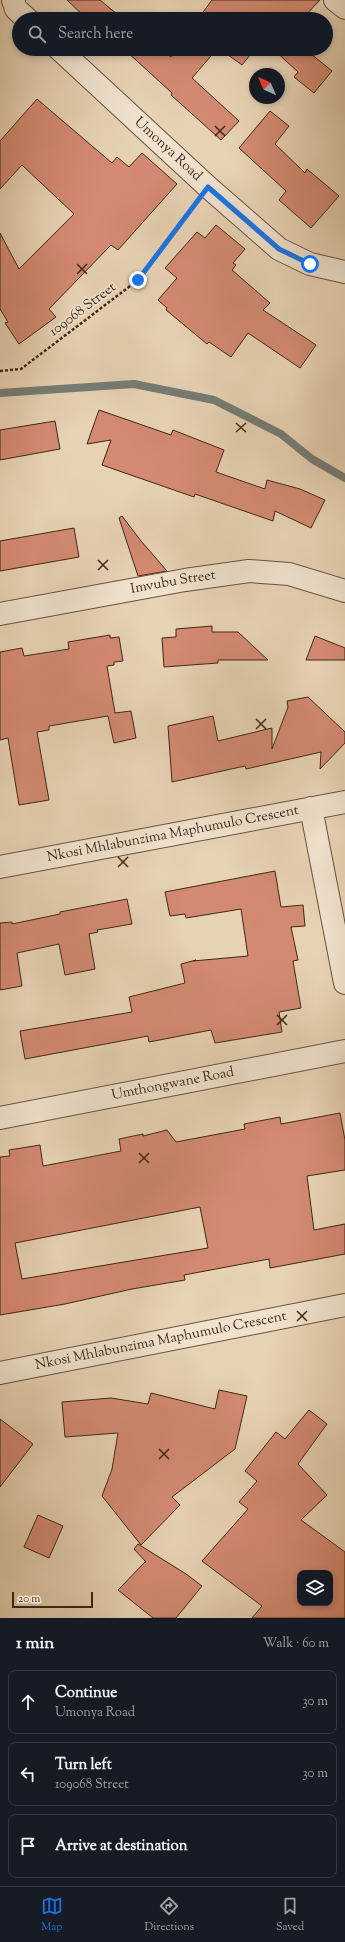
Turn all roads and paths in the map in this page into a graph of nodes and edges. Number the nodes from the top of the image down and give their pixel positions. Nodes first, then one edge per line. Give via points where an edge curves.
1 (13, 0) edge
2 (335, 0) edge
3 (345, 8) edge
4 (19, 12) edge
5 (67, 56) edge
6 (208, 187) junction
7 (345, 272) edge
8 (0, 371) edge
9 (345, 591) edge
10 (0, 614) edge
11 (345, 802) edge
12 (311, 808) junction
13 (0, 867) edge
14 (345, 983) edge
15 (345, 1051) edge
16 (0, 1118) edge
17 (345, 1305) edge
18 (0, 1373) edge

1 - 4 street
2 - 3 street
5 - 6 street, Umonya Road
6 - 7 street, Umonya Road via 279,249 310,264
6 - 8 path, 109068 Street via 138,280 21,369
9 - 10 street, Imvubu Street via 288,574 249,571 185,580
11 - 12 street, Nkosi Mhlabunzima Maphumulo Crescent
12 - 13 street, Nkosi Mhlabunzima Maphumulo Crescent
12 - 14 street
15 - 16 street, Umthongwane Road
17 - 18 street, Nkosi Mhlabunzima Maphumulo Crescent

